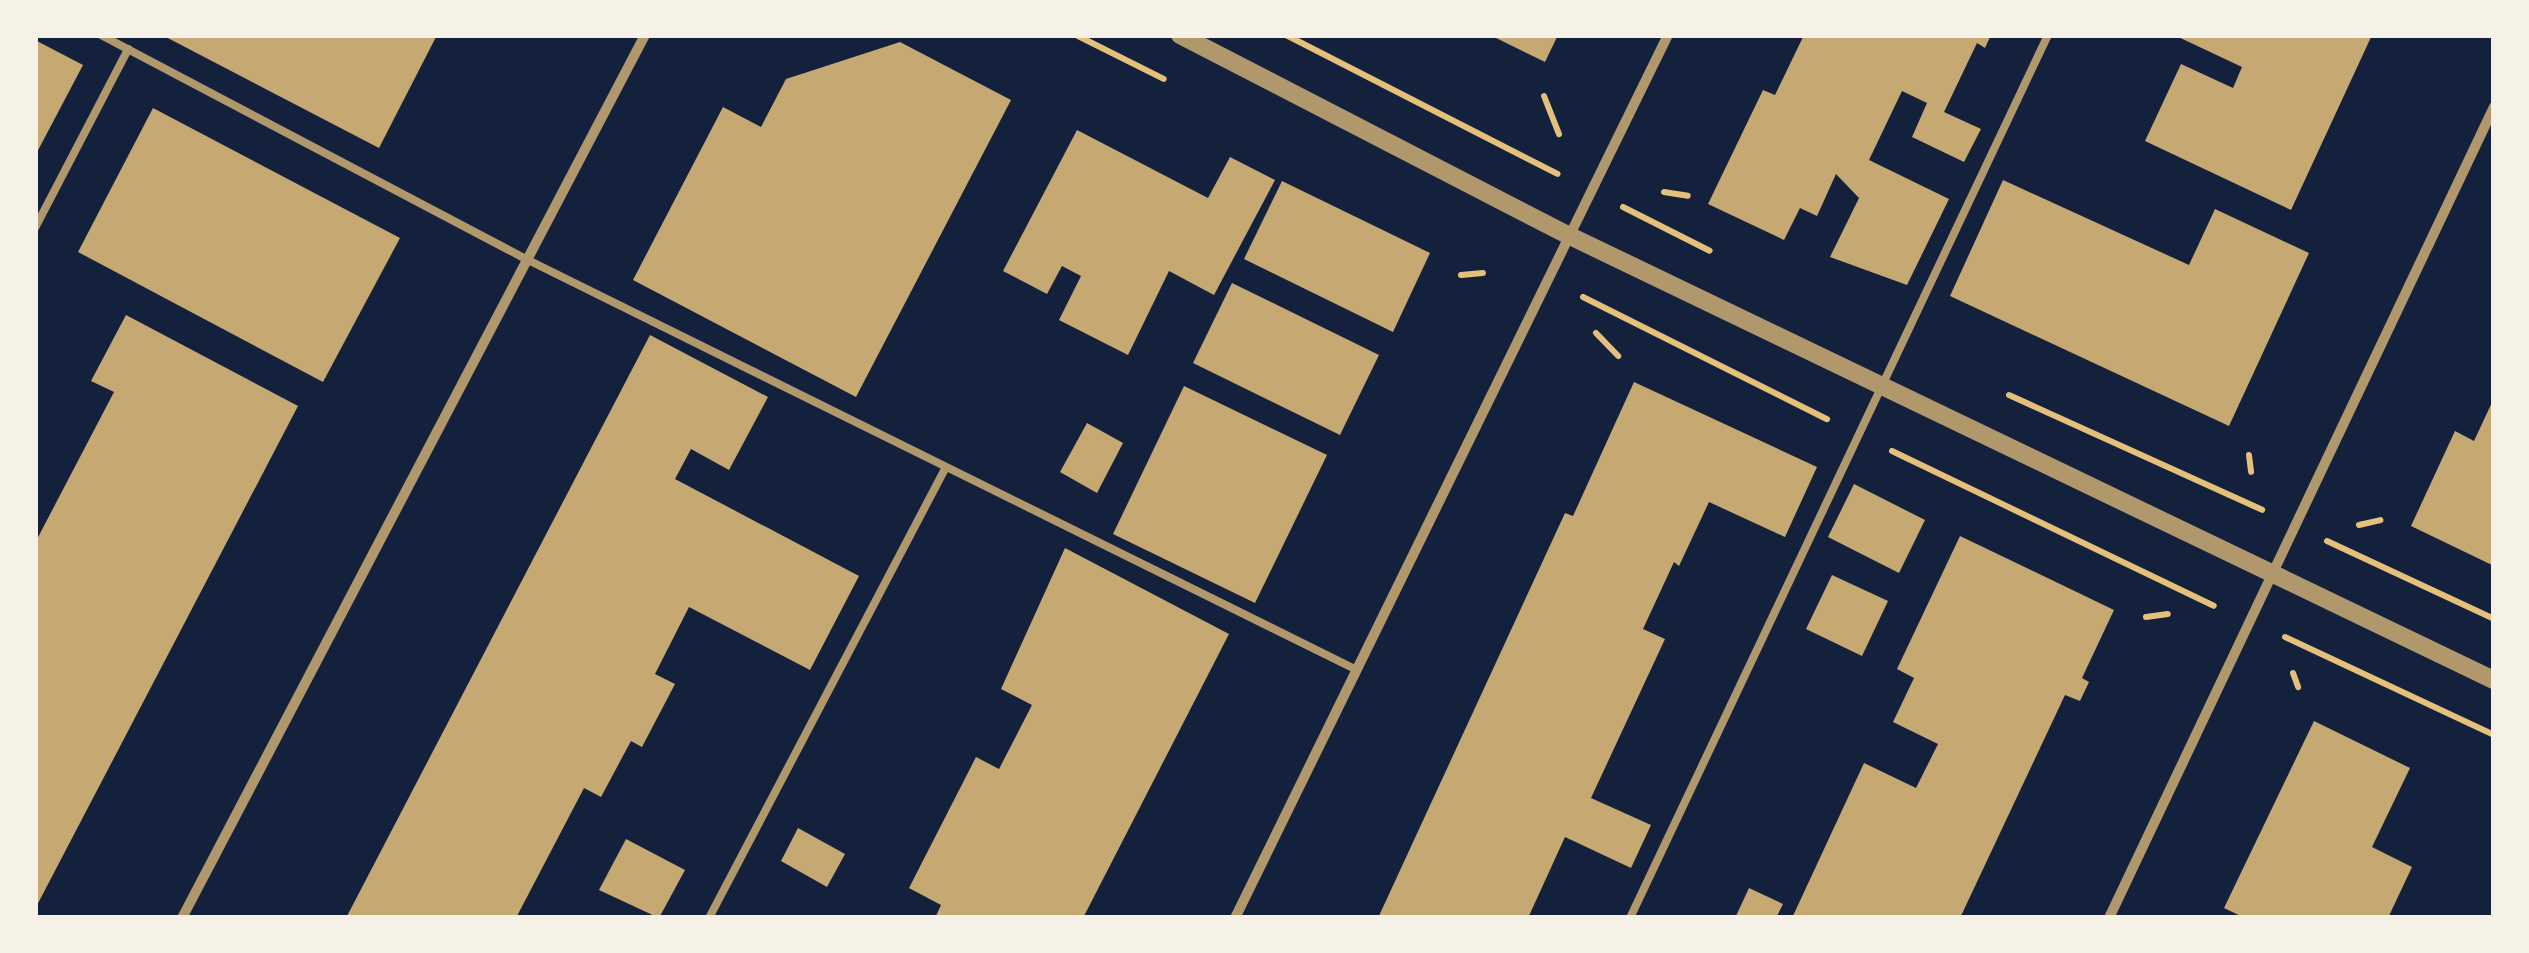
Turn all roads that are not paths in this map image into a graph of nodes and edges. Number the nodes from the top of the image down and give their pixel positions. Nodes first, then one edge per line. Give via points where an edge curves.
1 (101, 35) edge
2 (645, 35) edge
3 (1180, 35) edge
4 (1668, 35) edge
5 (2048, 35) edge
6 (128, 50) junction
7 (2494, 107) edge
8 (35, 228) edge
9 (1570, 236) junction
10 (526, 259) junction
11 (1881, 388) junction
12 (946, 466) junction
13 (2272, 575) junction
14 (1358, 670) junction
15 (2494, 680) edge
16 (182, 918) edge
17 (709, 918) edge
18 (1234, 918) edge
19 (1630, 918) edge
20 (2109, 918) edge

1 - 6 lane
2 - 10 street
3 - 9 street
4 - 9 street
5 - 11 lane
6 - 8 lane
6 - 10 lane
7 - 13 street
9 - 11 street
9 - 14 street
10 - 12 lane
10 - 16 street
11 - 13 street
11 - 19 lane
12 - 14 lane
12 - 17 lane
13 - 15 street
13 - 20 street
14 - 18 street

